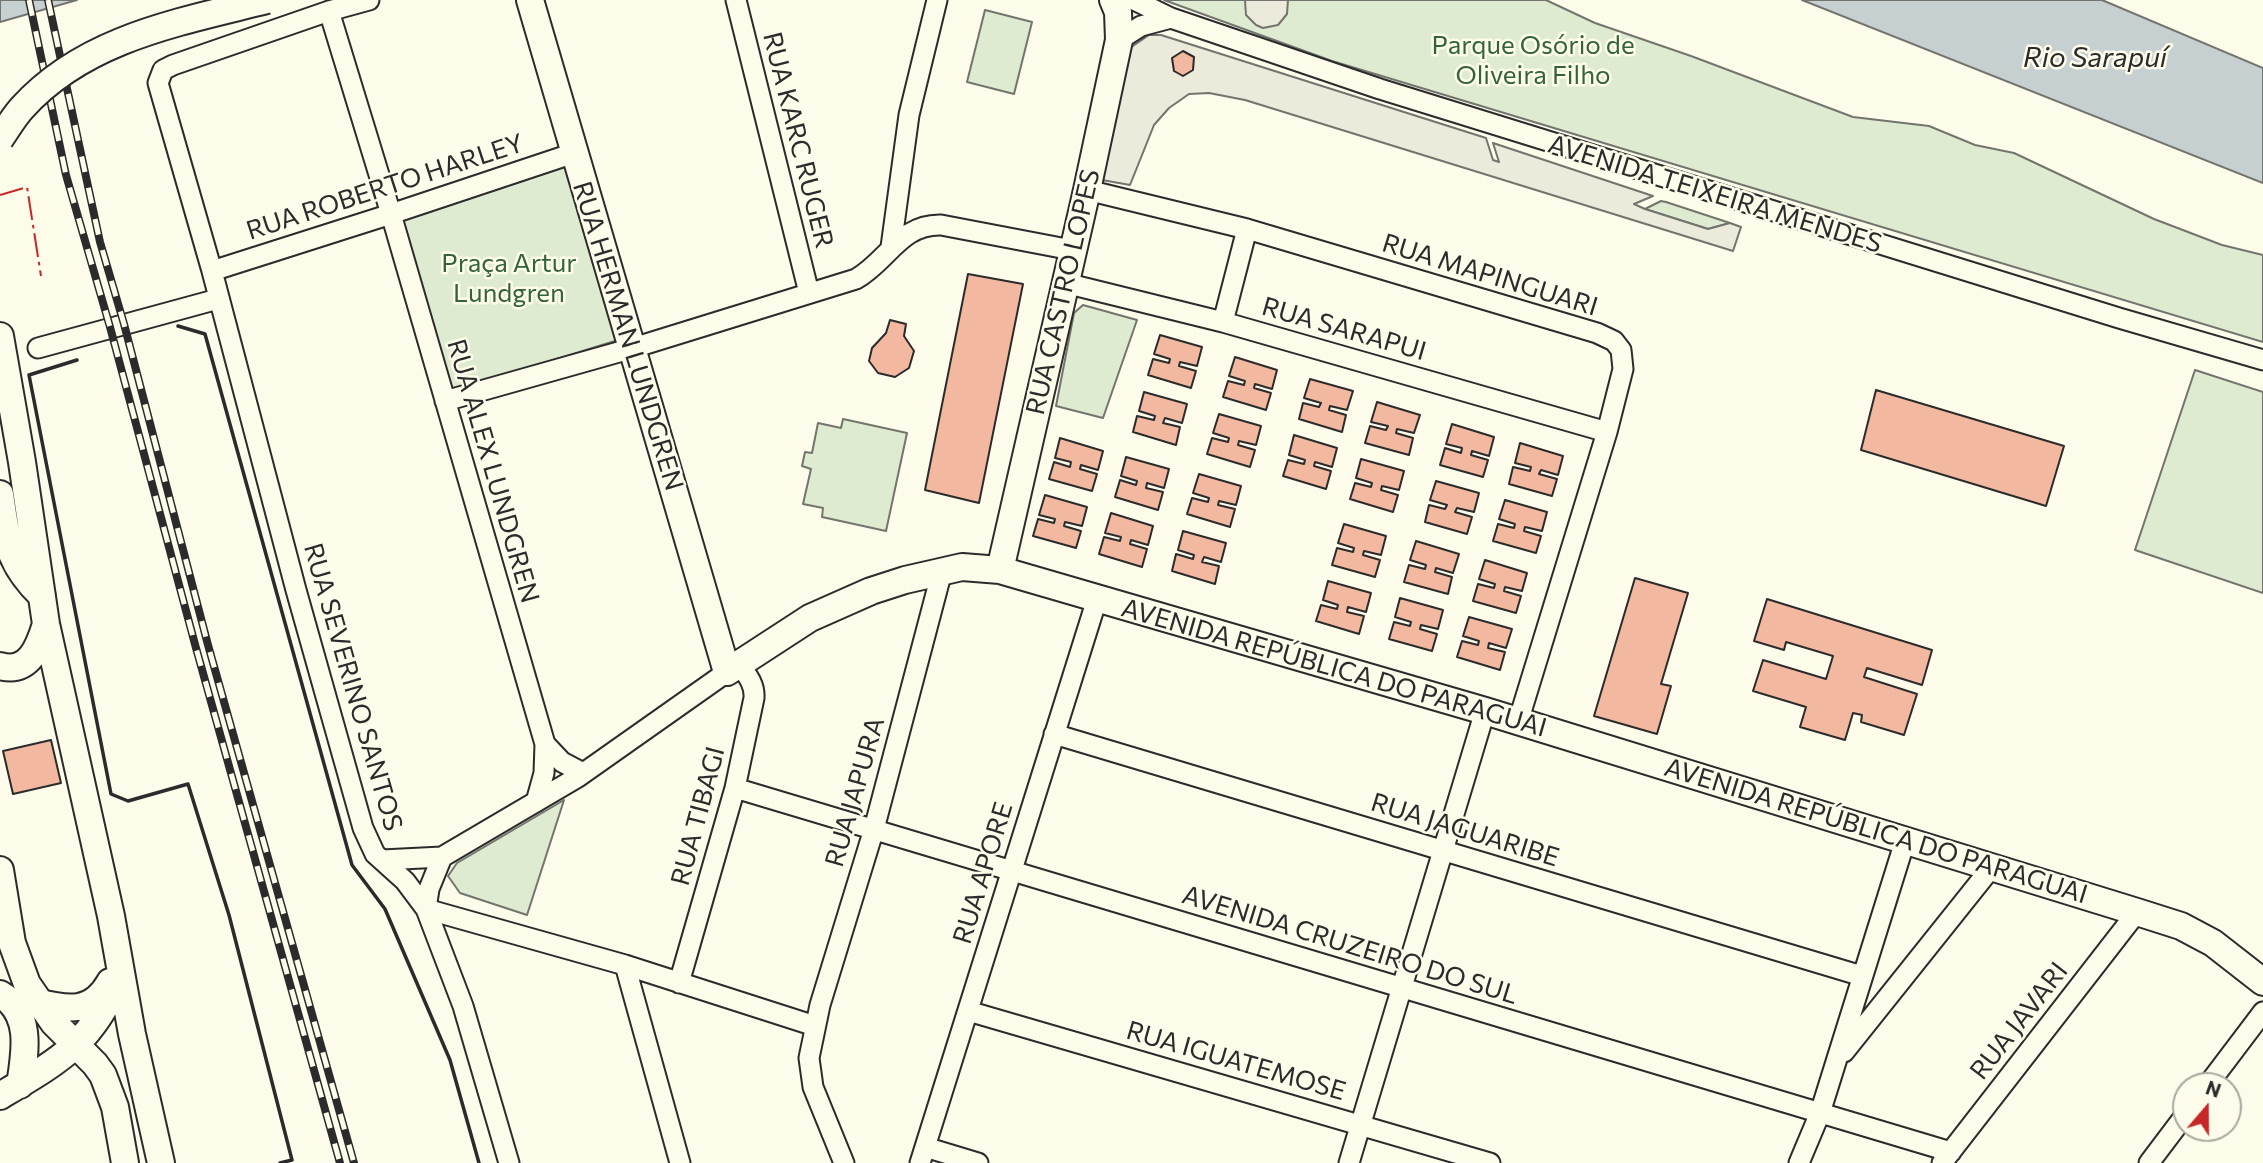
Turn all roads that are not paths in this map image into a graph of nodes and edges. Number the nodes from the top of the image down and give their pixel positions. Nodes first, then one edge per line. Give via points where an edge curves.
1 (196, 0) edge
2 (267, 0) edge
3 (369, 0) edge
4 (530, 0) edge
5 (736, 0) edge
6 (937, 0) edge
7 (1122, 4) edge
8 (329, 11) junction
9 (1171, 18) junction
10 (1119, 40) junction
11 (0, 110) edge
12 (0, 139) edge
13 (574, 153) junction
14 (1087, 190) junction
15 (391, 214) junction
16 (1247, 229) junction
17 (891, 247) junction
18 (1072, 250) junction
19 (212, 271) junction
20 (1065, 283) junction
21 (808, 293) junction
22 (218, 299) junction
23 (1223, 322) junction
24 (0, 336) edge
25 (38, 348) dead end
26 (633, 348) junction
27 (2263, 360) edge
28 (445, 401) junction
29 (1607, 432) junction
30 (0, 494) edge
31 (1000, 570) junction
32 (942, 571) junction
33 (42, 596) junction
34 (1097, 599) junction
35 (46, 624) junction
36 (0, 666) edge
37 (733, 668) junction
38 (1485, 711) junction
39 (1518, 722) junction
40 (1054, 734) junction
41 (545, 744) junction
42 (583, 773) junction
43 (735, 788) junction
44 (536, 802) junction
45 (874, 829) junction
46 (1905, 841) junction
47 (1443, 851) junction
48 (442, 857) junction
49 (382, 860) junction
50 (1991, 868) junction
51 (0, 870) edge
52 (1012, 871) junction
53 (426, 909) junction
54 (2137, 912) junction
55 (12, 943) junction
56 (625, 965) junction
57 (0, 967) edge
58 (121, 970) junction
59 (1862, 976) junction
60 (2263, 982) edge
61 (679, 983) junction
62 (1402, 987) junction
63 (0, 994) edge
64 (37, 1002) junction
65 (968, 1011) junction
66 (2263, 1012) edge
67 (815, 1026) junction
68 (76, 1046) junction
69 (1837, 1061) junction
70 (2218, 1072) edge
71 (10, 1091) edge
72 (1820, 1113) junction
73 (1360, 1125) junction
74 (2172, 1133) edge
75 (923, 1155) edge
76 (1946, 1157) edge
77 (125, 1163) edge
78 (160, 1163) edge
79 (509, 1163) edge
80 (680, 1163) edge
81 (844, 1163) edge
82 (978, 1163) edge
83 (1349, 1163) edge
84 (1490, 1163) edge
85 (1799, 1163) edge
86 (2149, 1163) edge

1 - 11 main road via 148,13 88,38 24,83
2 - 12 main road, bridge via 151,29 89,57 41,89
3 - 8 street
4 - 13 main road, RUA HERMAN LUNDGREN
5 - 21 street, RUA KARC RUGER
6 - 17 street via 909,116
7 - 9 street, AVENIDA TEIXEIRA MENDES
7 - 10 main road, RUA CASTRO LOPES
8 - 15 street, RUA ALEX LUNDGREN
8 - 19 street, RUA SEVERINO SANTOS via 163,70 158,83
9 - 10 street via 1141,26
9 - 27 street, AVENIDA TEIXEIRA MENDES via 1641,172
10 - 14 main road, RUA CASTRO LOPES
13 - 15 street, RUA ROBERTO HARLEY
13 - 26 main road, RUA HERMAN LUNDGREN
14 - 16 street, RUA MAPINGUARI
14 - 18 main road, RUA CASTRO LOPES
15 - 19 street, RUA ROBERTO HARLEY
15 - 28 street, RUA ALEX LUNDGREN
16 - 23 street
16 - 29 street, RUA MAPINGUARI via 1614,341 1624,360
17 - 18 street via 911,231 941,225
17 - 21 street via 871,271
18 - 20 main road, RUA CASTRO LOPES
19 - 22 street, RUA SEVERINO SANTOS
20 - 23 street, RUA SARAPUI
20 - 31 main road, RUA CASTRO LOPES
21 - 26 street
22 - 25 street
22 - 49 street, RUA SEVERINO SANTOS via 363,828
23 - 29 street, RUA SARAPUI
24 - 33 main road
26 - 28 street
26 - 37 main road, RUA HERMAN LUNDGREN
28 - 41 street, RUA ALEX LUNDGREN
29 - 39 street, RUA MAPINGUARI
30 - 33 main road via 13,559
31 - 32 main road, AVENIDA REPÚBLICA DO PARAGUAI
31 - 34 main road, AVENIDA REPÚBLICA DO PARAGUAI
32 - 37 main road, AVENIDA REPÚBLICA DO PARAGUAI via 871,591 810,618
32 - 45 street, RUA JAPURA
33 - 35 main road
34 - 38 main road, AVENIDA REPÚBLICA DO PARAGUAI
34 - 40 street, RUA APORE
35 - 36 main road via 36,651 25,663
35 - 58 main road
37 - 42 street, AVENIDA REPÚBLICA DO PARAGUAI
37 - 43 street, RUA TIBAGI via 755,690
38 - 39 main road, AVENIDA REPÚBLICA DO PARAGUAI
38 - 47 street
39 - 46 main road, AVENIDA REPÚBLICA DO PARAGUAI
40 - 47 street, RUA JAGUARIBE
40 - 52 street, RUA APORE
41 - 42 street via 562,762
41 - 44 street, RUA ALEX LUNDGREN
42 - 44 street, AVENIDA REPÚBLICA DO PARAGUAI
43 - 45 street, AVENIDA CRUZEIRO DO SUL
43 - 61 street, RUA TIBAGI
44 - 48 street, AVENIDA REPÚBLICA DO PARAGUAI
45 - 52 street, AVENIDA CRUZEIRO DO SUL
45 - 67 street, RUA JAPURA
46 - 50 main road, AVENIDA REPÚBLICA DO PARAGUAI
46 - 59 street
47 - 59 street, RUA JAGUARIBE
47 - 62 street
48 - 49 street, AVENIDA REPÚBLICA DO PARAGUAI
48 - 53 street
49 - 53 street, RUA SEVERINO SANTOS
50 - 54 main road, AVENIDA REPÚBLICA DO PARAGUAI
50 - 69 street
51 - 55 main road
52 - 62 street, AVENIDA CRUZEIRO DO SUL
52 - 65 street, RUA APORE
53 - 56 street
53 - 79 street, RUA SEVERINO SANTOS via 463,1006
54 - 60 main road, AVENIDA REPÚBLICA DO PARAGUAI via 2213,943
54 - 76 street, RUA JAVARI
55 - 57 main road
55 - 64 main road
56 - 61 street
56 - 80 street
58 - 64 main road via 94,1003 65,1007
58 - 68 main road via 103,1013
58 - 78 main road
59 - 69 street
61 - 67 street
62 - 72 street, AVENIDA CRUZEIRO DO SUL
62 - 73 street
63 - 71 main road via 20,1015 25,1035 24,1058
64 - 68 main road
65 - 73 street, RUA IGUATEMOSE
65 - 75 street, RUA APORE
66 - 70 street
67 - 81 street, RUA JAPURA via 809,1058 813,1087
68 - 71 main road
68 - 77 main road via 95,1064 109,1087
69 - 72 street
72 - 76 street, AVENIDA CRUZEIRO DO SUL
72 - 85 street
73 - 83 street
73 - 84 street, RUA IGUATEMOSE
74 - 86 street
75 - 82 street

